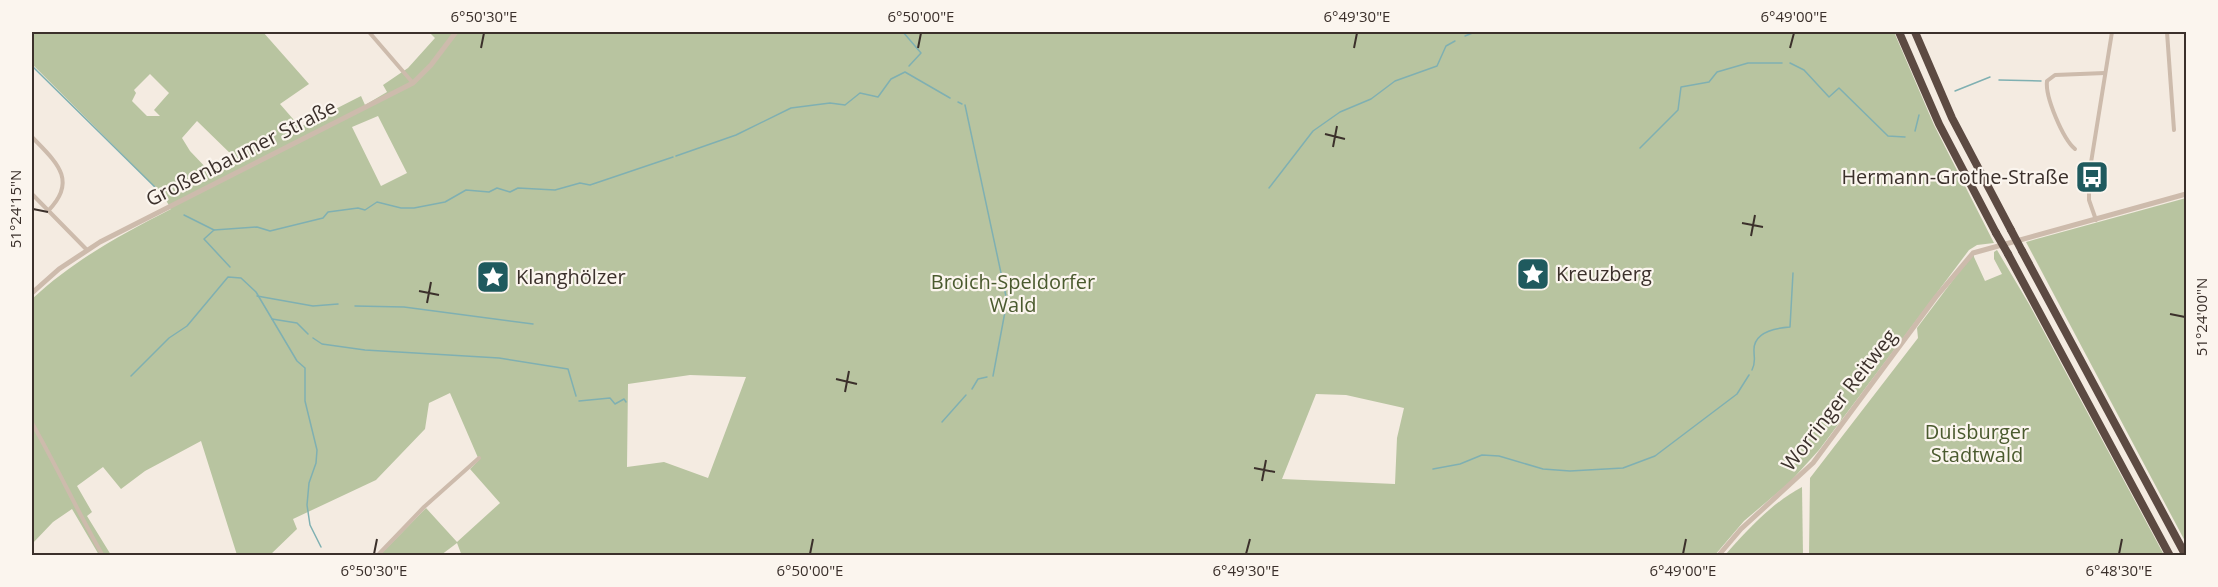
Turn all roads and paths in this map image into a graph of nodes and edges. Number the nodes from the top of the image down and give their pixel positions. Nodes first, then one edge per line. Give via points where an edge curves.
1 (369, 32) edge
2 (456, 32) edge
3 (1899, 32) edge
4 (1915, 32) edge
5 (2112, 32) edge
6 (2167, 32) edge
7 (2105, 73) junction
8 (413, 83) junction
9 (2174, 130) dead end
10 (32, 137) edge
11 (2075, 148) dead end
12 (32, 194) edge
13 (2187, 194) edge
14 (48, 211) junction
15 (2096, 220) junction
16 (87, 250) junction
17 (32, 293) edge
18 (32, 423) edge
19 (480, 458) dead end
20 (103, 555) edge
21 (377, 555) edge
22 (1718, 555) edge
23 (2170, 555) edge
24 (2186, 555) edge

1 - 8 street
2 - 8 street, Großenbaumer Straße
3 - 23 highway, bridge via 1939,124
4 - 24 highway, bridge via 1952,118
5 - 7 street
6 - 9 street
7 - 11 street via 2055,75 2047,81 2067,142
7 - 15 street via 2088,186
8 - 16 street, Großenbaumer Straße
10 - 14 street via 54,160 63,179 61,195
12 - 14 street
13 - 15 street
14 - 16 street
15 - 22 street, Worringer Reitweg via 1973,253 1813,463 1741,528
16 - 17 street, Großenbaumer Straße
18 - 20 street
19 - 21 street

